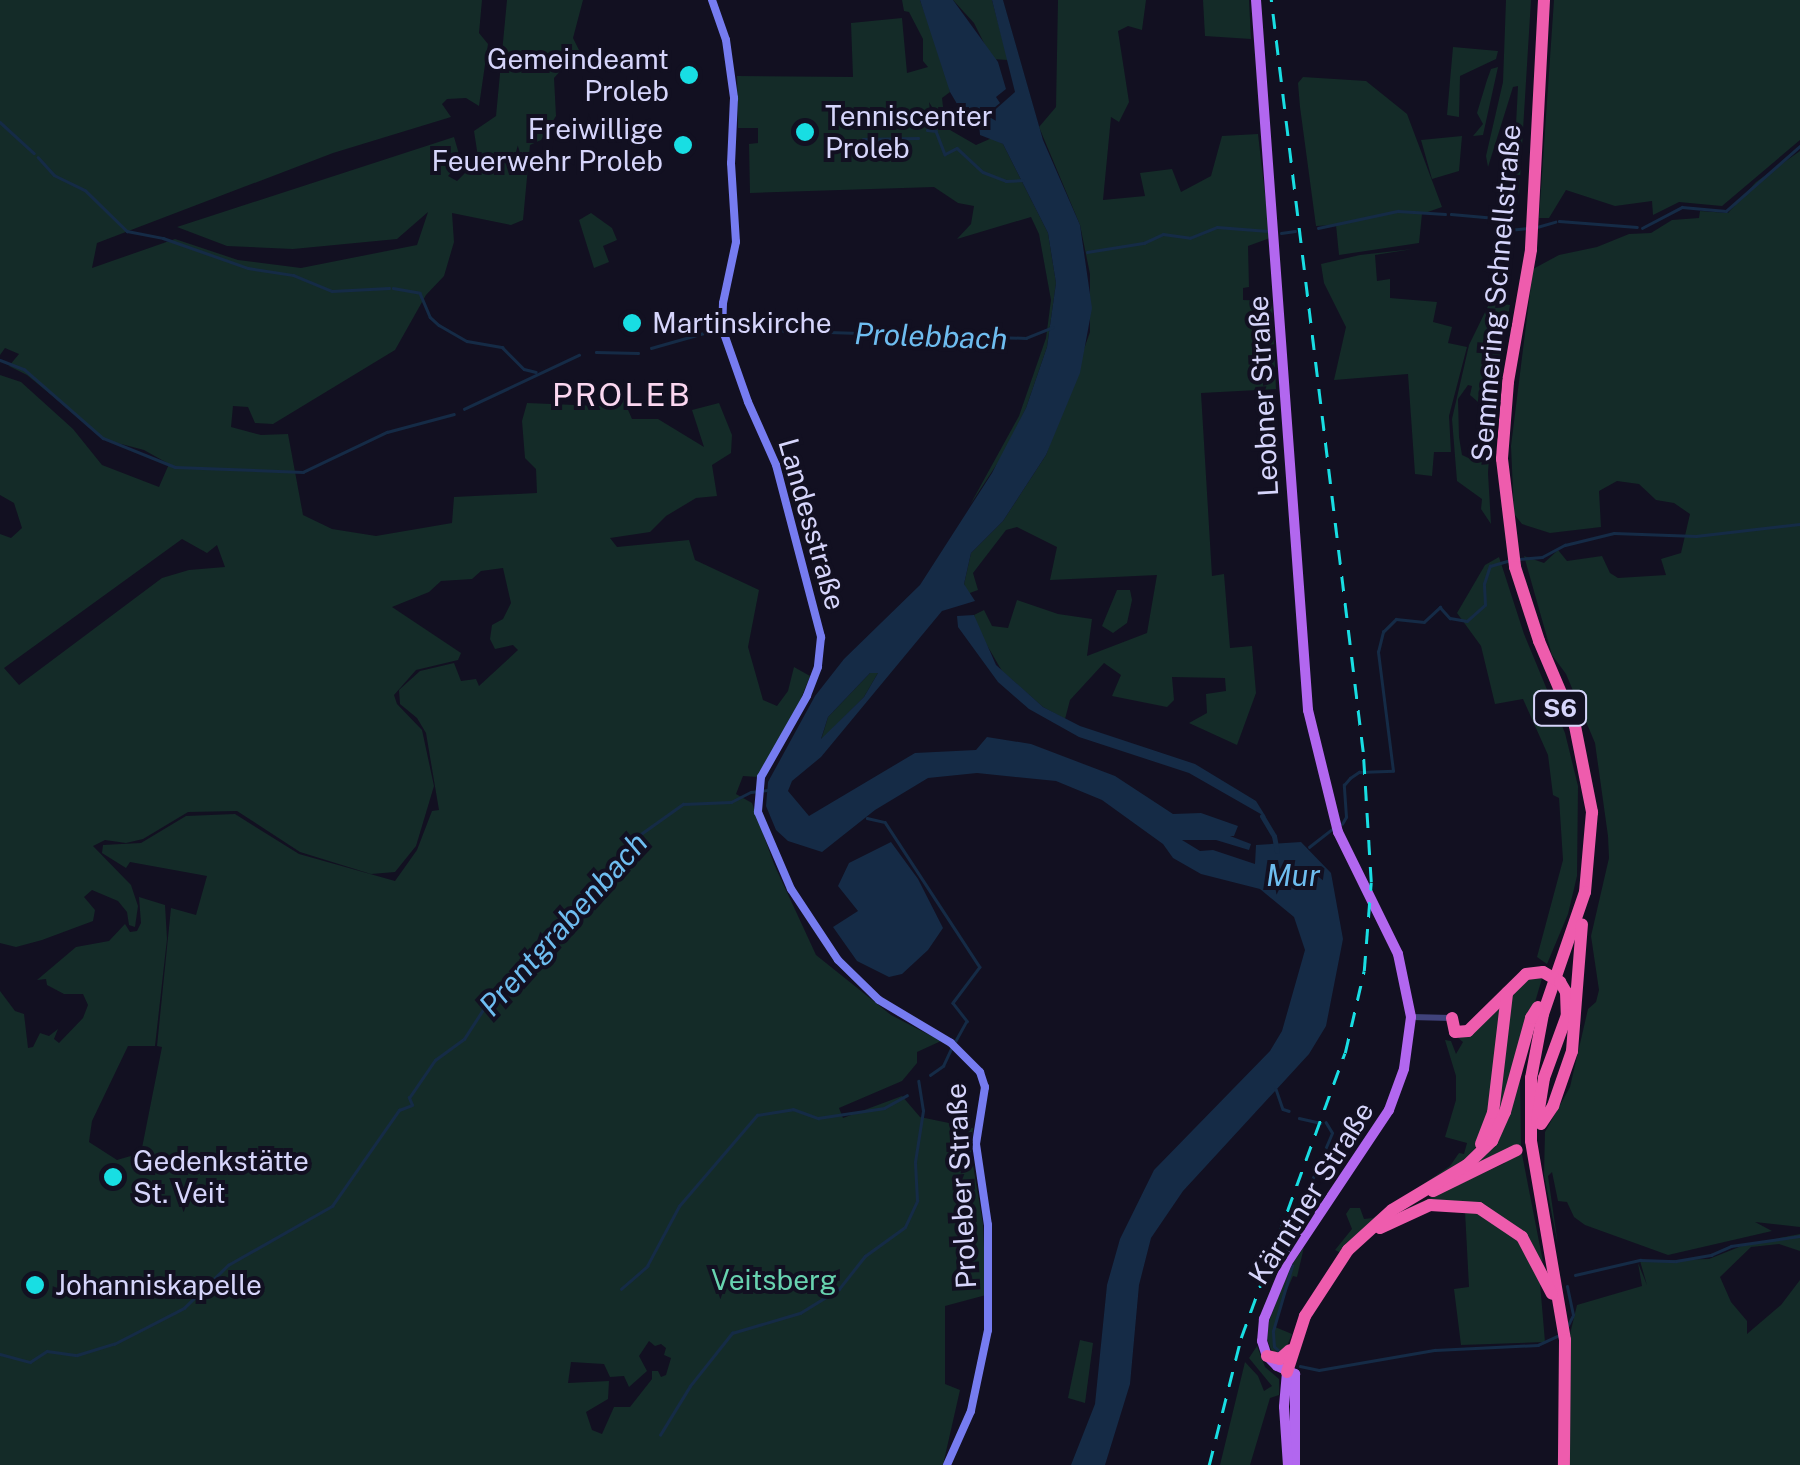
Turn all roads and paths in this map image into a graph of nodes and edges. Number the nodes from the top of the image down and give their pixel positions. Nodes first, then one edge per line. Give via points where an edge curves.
1 (712, 0) edge
2 (1256, 0) edge
3 (1540, 0) edge
4 (1518, 304) junction
5 (1512, 568) junction
6 (1324, 789) joint
7 (1585, 892) junction
8 (1553, 978) junction
9 (1510, 986) junction
10 (1538, 1008) junction
11 (1411, 1017) junction
12 (1452, 1018) joint
13 (941, 1035) joint
14 (1541, 1124) dead end
15 (1518, 1150) dead end
16 (1535, 1169) junction
17 (1452, 1173) junction
18 (1378, 1230) junction
19 (1552, 1294) junction
20 (1560, 1337) junction
21 (1292, 1349) junction
22 (1267, 1356) junction
23 (1291, 1373) junction
24 (948, 1465) edge
25 (1292, 1465) edge
26 (1556, 1465) edge
27 (1564, 1465) edge

1 - 13 main road, Landesstraße via 734,87 736,244 722,328 776,465 821,637 807,696 759,784 760,821 831,952 879,1000
2 - 6 main road, Leobner Straße via 1302,656
3 - 4 highway, Semmering Schnellstraße / S6 via 1530,210
4 - 5 highway, Semmering Schnellstraße / S6 via 1503,422
4 - 5 highway, Semmering Schnellstraße / S6 via 1496,422 1497,495
5 - 7 highway, Semmering Schnellstraße / S6 via 1585,760 1592,837
5 - 8 highway, Semmering Schnellstraße / S6 via 1526,627 1568,729 1583,794 1578,893
6 - 11 main road, Kärntner Straße via 1398,954
7 - 8 highway, Semmering Schnellstraße / S6
7 - 14 highway via 1572,1051
8 - 10 highway, Semmering Schnellstraße / S6
8 - 16 highway, Semmering Schnellstraße / S6 via 1531,1078
9 - 12 highway via 1464,1033 1455,1032
9 - 16 highway via 1526,974 1544,972 1560,982 1568,1004 1539,1099
9 - 17 highway via 1490,1126
10 - 17 highway via 1501,1124 1477,1157
10 - 19 highway, Semmering Schnellstraße / S6 via 1522,1111
11 - 12 street
11 - 22 main road, Kärntner Straße via 1404,1069 1389,1110 1287,1263 1268,1304 1262,1341
13 - 24 main road, Proleber Straße via 984,1082 976,1144 989,1239 984,1360
15 - 18 highway via 1432,1192
16 - 20 highway, Semmering Schnellstraße / S6
17 - 21 highway via 1392,1210 1348,1250 1318,1291
18 - 19 highway via 1430,1205 1478,1208 1522,1237
18 - 23 highway via 1324,1295
19 - 20 highway, Semmering Schnellstraße / S6
20 - 26 highway, Semmering Schnellstraße / S6
20 - 27 highway, Semmering Schnellstraße / S6
21 - 22 highway via 1282,1358
21 - 23 highway
22 - 23 main road
23 - 25 main road

